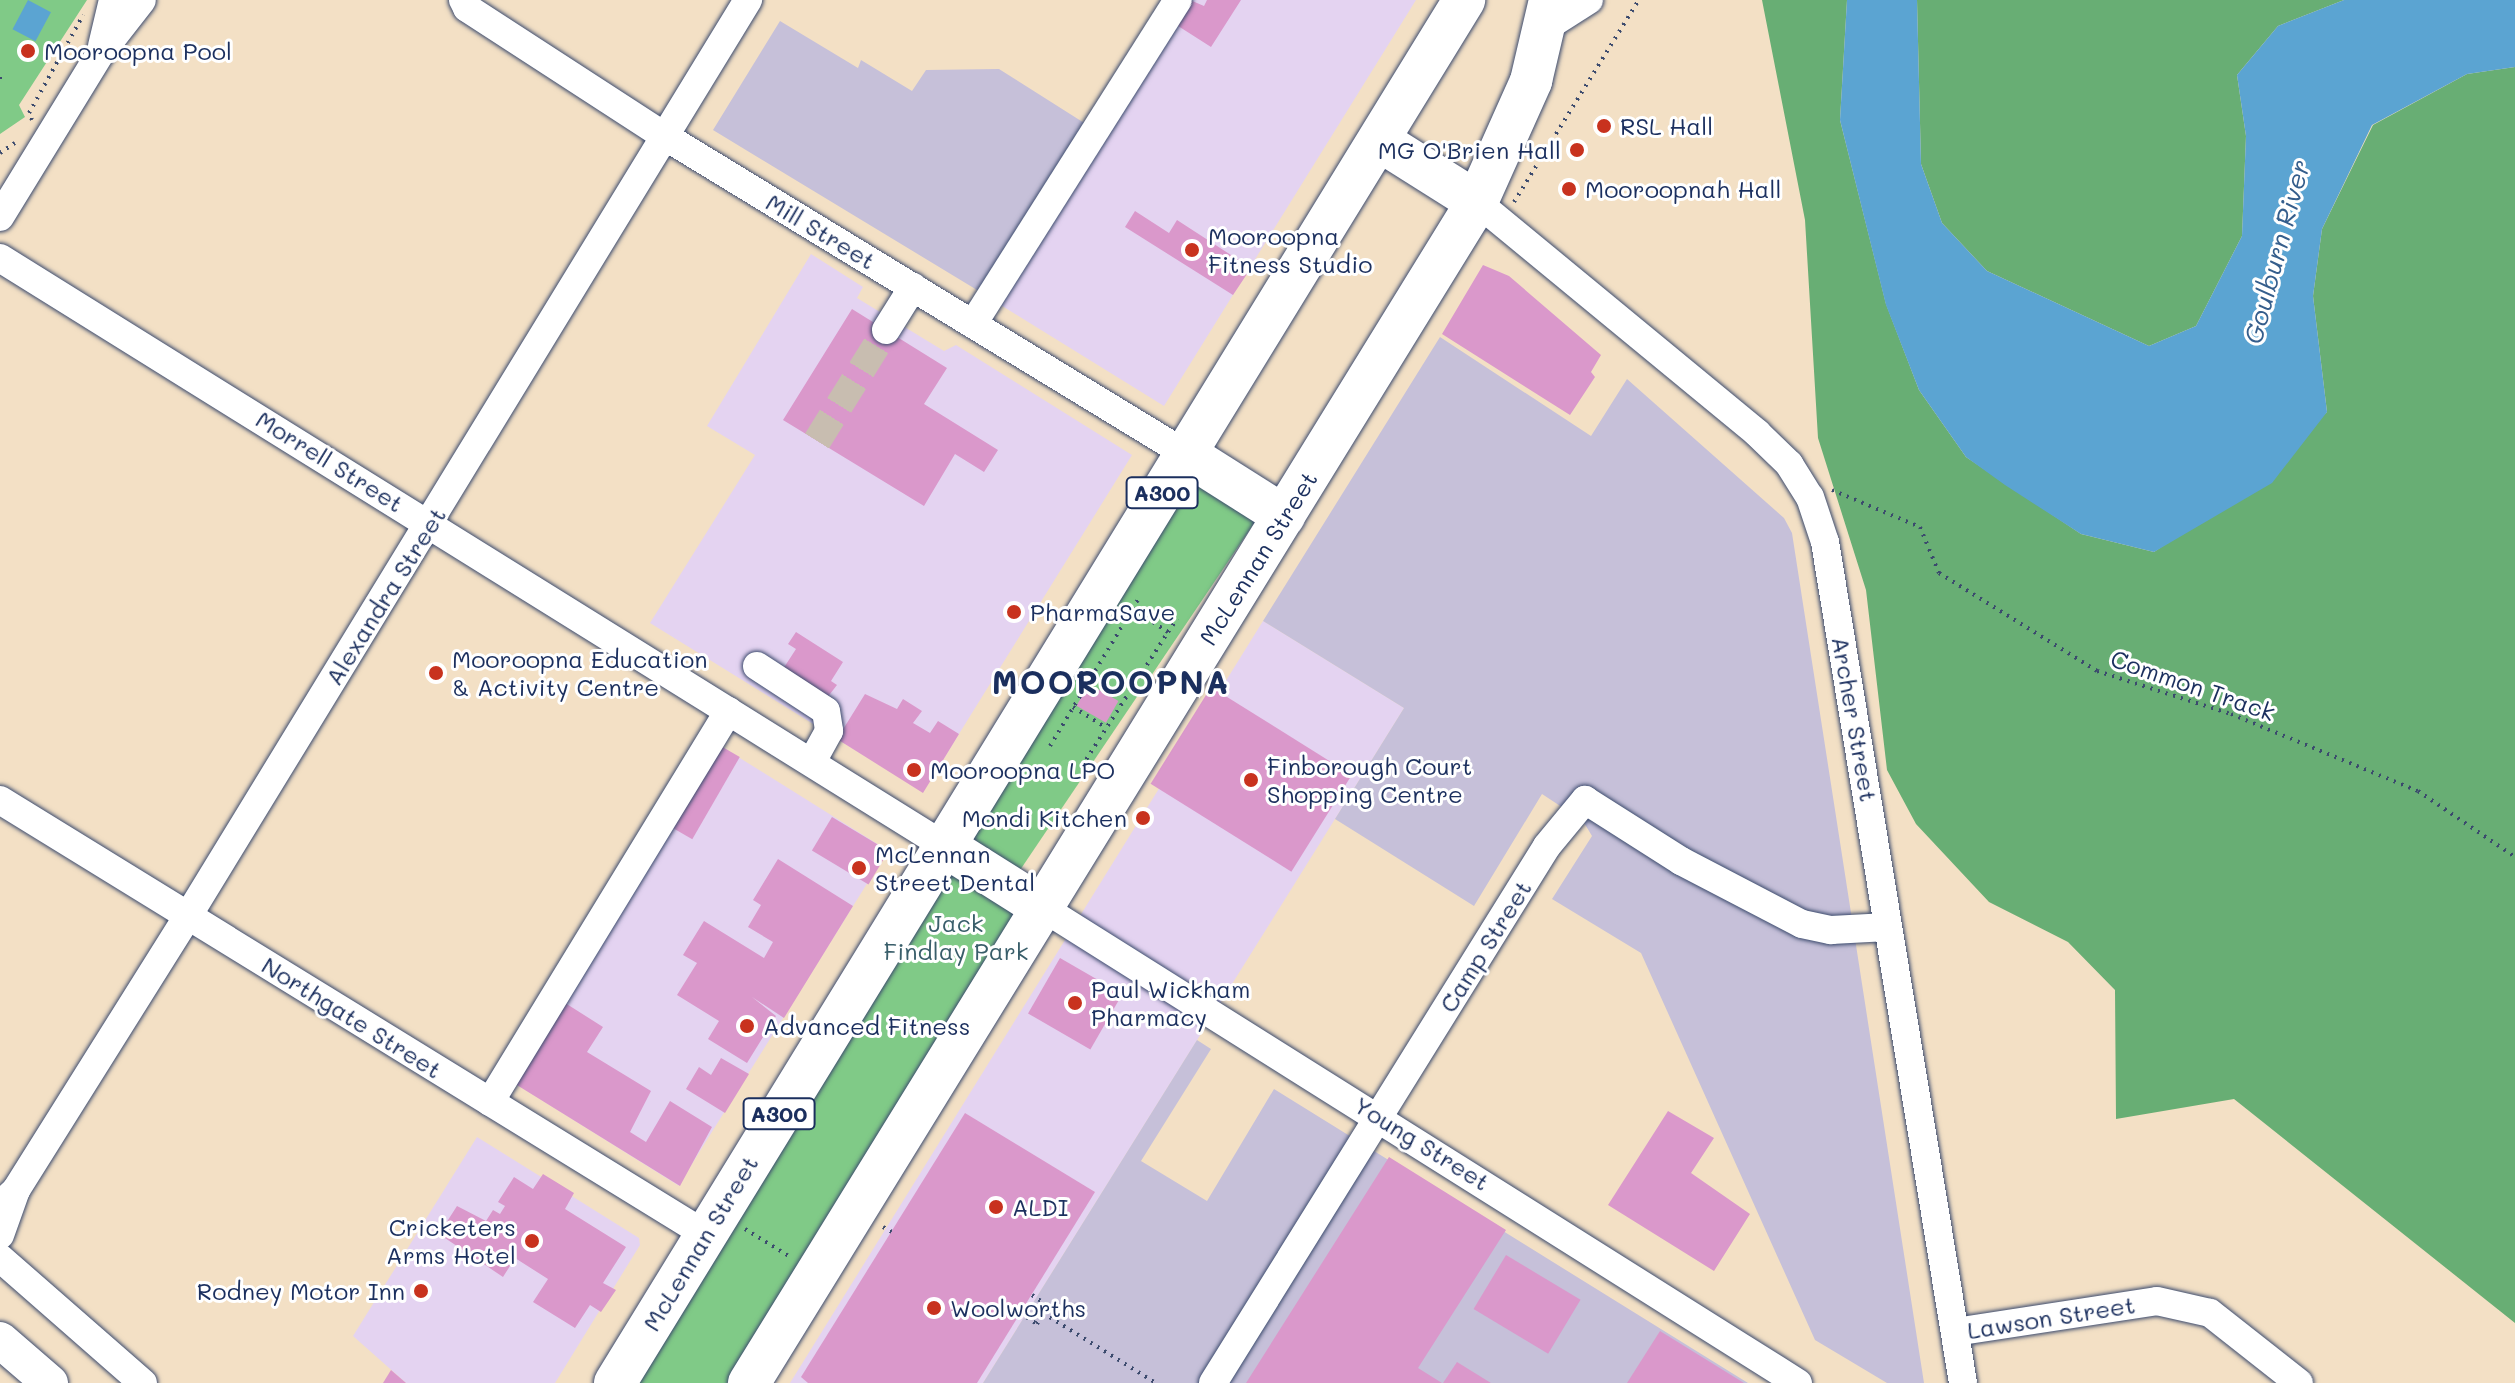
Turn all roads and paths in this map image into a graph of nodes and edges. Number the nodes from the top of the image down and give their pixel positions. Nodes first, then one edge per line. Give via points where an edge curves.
1 (113, 0) edge
2 (142, 0) edge
3 (463, 0) edge
4 (748, 0) edge
5 (1178, 0) edge
6 (1464, 0) edge
7 (1589, 0) edge
8 (1639, 0) edge
9 (86, 11) dead end
10 (1547, 14) edge
11 (100, 54) junction
12 (37, 129) dead end
13 (24, 137) dead end
14 (666, 137) junction
15 (1380, 141) junction
16 (0, 153) edge
17 (1489, 212) junction
18 (0, 217) edge
19 (0, 258) edge
20 (913, 287) junction
21 (973, 324) junction
22 (886, 330) tunnel mouth
23 (1186, 454) junction
24 (1800, 480) junction
25 (1284, 516) junction
26 (430, 523) junction
27 (1140, 596) dead end
28 (1132, 609) junction
29 (1177, 619) dead end
30 (1168, 632) junction
31 (757, 666) dead end
32 (1073, 707) junction
33 (729, 711) junction
34 (1106, 728) junction
35 (1050, 746) dead end
36 (812, 762) junction
37 (1082, 766) dead end
38 (0, 800) edge
39 (943, 845) junction
40 (2515, 857) edge
41 (1043, 908) junction
42 (188, 916) junction
43 (1888, 927) junction
44 (490, 1102) junction
45 (1380, 1117) junction
46 (8, 1198) edge
47 (712, 1223) junction
48 (883, 1227) dead end
49 (892, 1232) dead end
50 (0, 1235) edge
51 (0, 1258) edge
52 (817, 1273) junction
53 (1032, 1295) dead end
54 (1020, 1313) dead end
55 (1043, 1313) junction
56 (1955, 1332) junction
57 (0, 1340) edge
58 (0, 1370) edge
59 (15, 1383) edge
60 (50, 1383) edge
61 (143, 1383) edge
62 (615, 1383) edge
63 (749, 1383) edge
64 (1156, 1383) edge
65 (1213, 1383) edge
66 (1798, 1383) edge
67 (1963, 1383) edge
68 (2299, 1383) edge

1 - 11 street
2 - 11 street
3 - 14 street, Mill Street via 467,8
4 - 14 street, Alexandra Street
5 - 21 street
6 - 15 highway, McLennan Street / A300
7 - 10 street
8 - 17 path
9 - 12 path via 29,113
10 - 17 highway, McLennan Street
11 - 18 street
13 - 16 path
14 - 20 street, Mill Street
14 - 26 street, Alexandra Street
15 - 17 highway
15 - 23 highway, McLennan Street / A300
17 - 24 street, Archer Street via 1757,433
17 - 25 highway, McLennan Street
19 - 26 street, Morrell Street
20 - 21 street, Mill Street
20 - 22 street
21 - 23 street, Mill Street
23 - 25 highway
23 - 39 highway, McLennan Street / A300
24 - 40 path, Common Track via 1920,527 1939,573 2097,671 2231,714 2418,791
24 - 43 street, Archer Street via 1825,542
25 - 41 highway, McLennan Street
26 - 33 street, Morrell Street
26 - 42 street, Alexandra Street
27 - 28 path
28 - 30 path
28 - 32 path
29 - 30 path
30 - 34 path
31 - 36 street via 826,711 829,731
32 - 34 path
32 - 35 path
33 - 36 street, Morrell Street
33 - 44 street
34 - 37 path
36 - 39 street, Morrell Street
38 - 42 street, Northgate Street
39 - 41 highway
39 - 47 highway, McLennan Street / A300
41 - 45 street, Young Street
41 - 52 highway, McLennan Street
42 - 44 street, Northgate Street
42 - 46 street, Alexandra Street
43 - 45 street, Camp Street via 1840,931 1802,924 1681,861 1585,800 1547,846
43 - 56 street, Archer Street
44 - 47 street, Northgate Street
45 - 65 street, Camp Street
45 - 66 street, Young Street
46 - 50 street, Alexandra Street
47 - 52 path
47 - 62 highway, McLennan Street / A300
48 - 49 path
51 - 61 street
52 - 63 highway, McLennan Street
53 - 55 path via 1047,1305
54 - 55 path via 1037,1324
55 - 64 path
56 - 67 street, Archer Street
56 - 68 street, Lawson Street via 2147,1302 2210,1313
57 - 60 main road
58 - 59 main road

